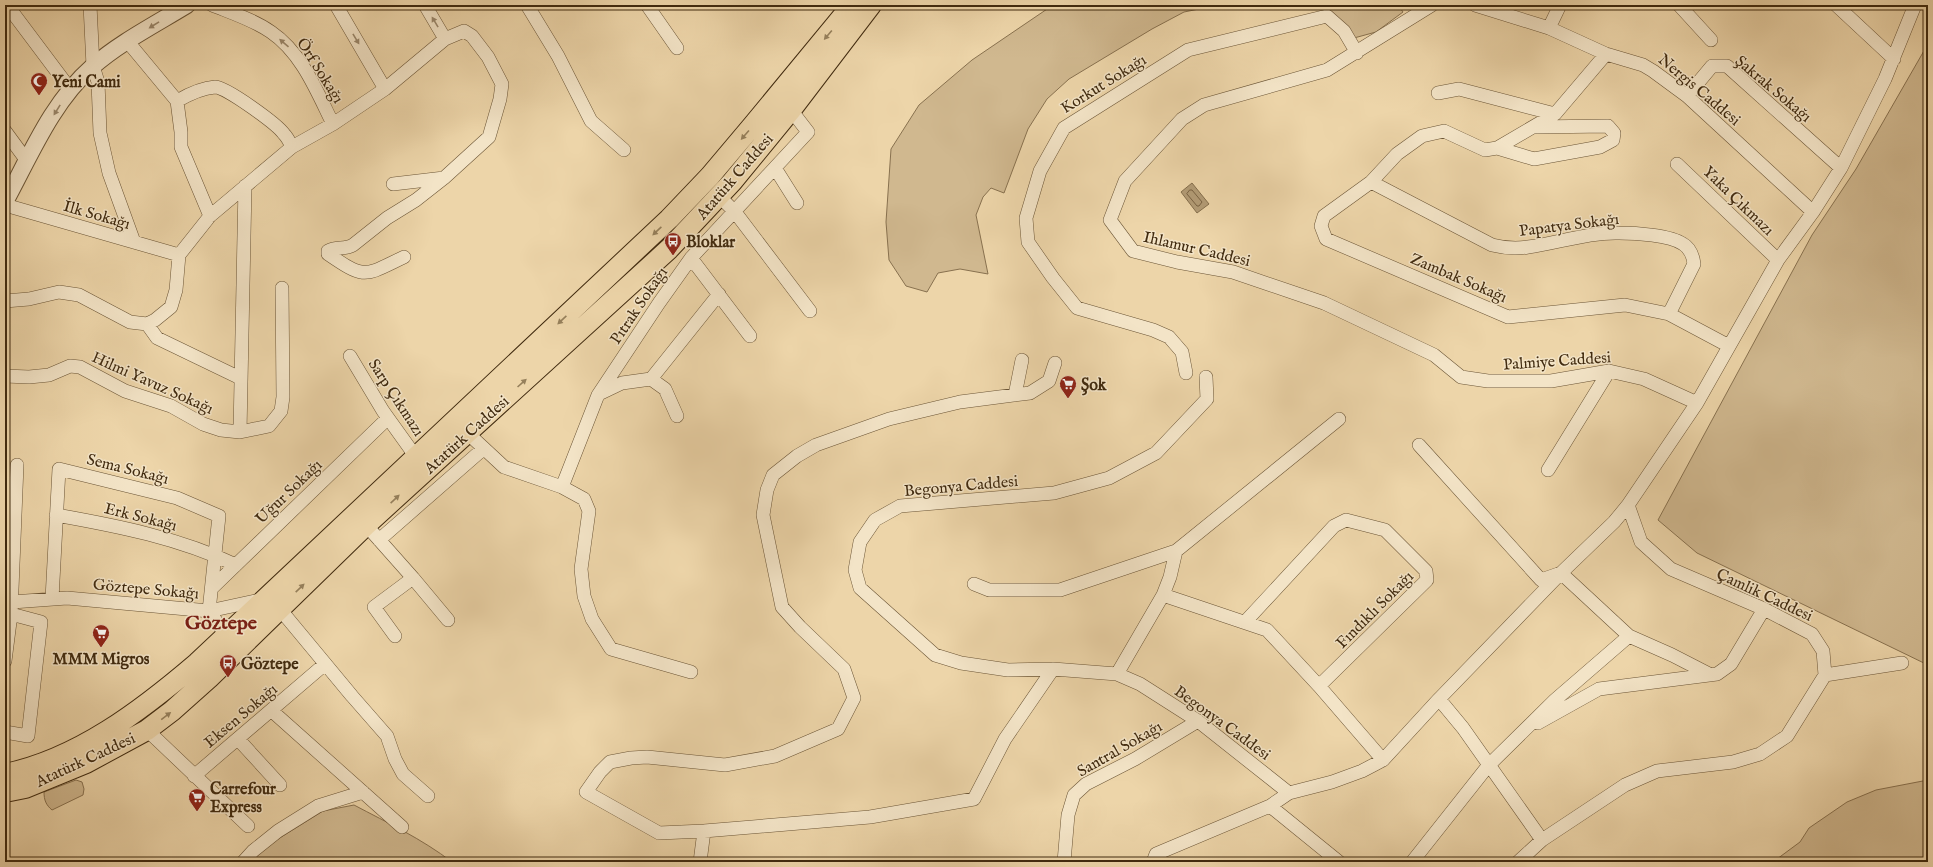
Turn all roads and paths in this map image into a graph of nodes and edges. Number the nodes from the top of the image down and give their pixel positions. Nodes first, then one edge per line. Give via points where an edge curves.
1 (7, 5) edge
2 (90, 5) edge
3 (187, 5) edge
4 (212, 5) edge
5 (336, 5) edge
6 (425, 5) edge
7 (527, 5) edge
8 (647, 5) edge
9 (871, 5) edge
10 (1432, 5) edge
11 (1475, 5) edge
12 (1560, 5) edge
13 (1679, 5) edge
14 (1836, 5) edge
15 (1915, 5) edge
16 (850, 7) edge
17 (1549, 28) junction
18 (445, 40) junction
19 (1711, 40) dead end
20 (128, 42) junction
21 (677, 48) dead end
22 (1357, 53) junction
23 (1606, 54) junction
24 (1894, 59) junction
25 (93, 66) junction
26 (70, 89) junction
27 (386, 89) junction
28 (1438, 93) dead end
29 (1686, 96) junction
30 (177, 101) junction
31 (791, 110) junction
32 (1555, 114) junction
33 (333, 124) junction
34 (1533, 128) junction
35 (5, 131) edge
36 (292, 147) junction
37 (1497, 148) junction
38 (624, 150) dead end
39 (27, 161) junction
40 (1677, 164) dead end
41 (775, 168) junction
42 (1841, 168) junction
43 (444, 178) junction
44 (1370, 182) junction
45 (393, 184) dead end
46 (245, 186) junction
47 (719, 196) junction
48 (797, 203) dead end
49 (5, 204) edge
50 (735, 212) junction
51 (1813, 212) junction
52 (210, 216) junction
53 (134, 242) junction
54 (179, 255) junction
55 (404, 257) dead end
56 (691, 258) junction
57 (1778, 260) junction
58 (282, 288) dead end
59 (719, 294) junction
60 (5, 301) edge
61 (810, 311) dead end
62 (1669, 314) junction
63 (147, 324) junction
64 (750, 336) dead end
65 (1729, 346) junction
66 (350, 356) dead end
67 (1022, 360) dead end
68 (1055, 363) dead end
69 (1609, 371) junction
70 (1186, 373) dead end
71 (5, 376) edge
72 (1206, 377) dead end
73 (1461, 377) joint
74 (240, 378) junction
75 (651, 379) junction
76 (598, 395) junction
77 (1015, 395) junction
78 (1697, 403) junction
79 (677, 416) dead end
80 (388, 418) junction
81 (1339, 419) dead end
82 (461, 427) junction
83 (240, 432) junction
84 (1419, 445) dead end
85 (483, 449) junction
86 (416, 457) junction
87 (17, 465) dead end
88 (1548, 470) dead end
89 (562, 487) junction
90 (1628, 505) junction
91 (10, 506) edge
92 (56, 514) junction
93 (1633, 519) junction
94 (1614, 522) junction
95 (366, 525) junction
96 (379, 540) junction
97 (1176, 551) junction
98 (215, 555) junction
99 (236, 565) junction
100 (9, 566) edge
101 (1561, 572) junction
102 (413, 578) junction
103 (974, 584) dead end
104 (212, 588) junction
105 (1163, 595) junction
106 (52, 599) junction
107 (272, 603) junction
108 (9, 607) edge
109 (1764, 609) junction
110 (209, 611) junction
111 (448, 620) dead end
112 (1246, 622) junction
113 (226, 635) junction
114 (395, 636) dead end
115 (1629, 636) junction
116 (5, 661) edge
117 (1902, 663) dead end
118 (325, 664) junction
119 (1053, 669) junction
120 (691, 672) dead end
121 (1117, 674) junction
122 (1709, 674) junction
123 (1825, 675) junction
124 (1319, 686) junction
125 (1439, 699) junction
126 (272, 711) junction
127 (1198, 721) junction
128 (148, 730) junction
129 (5, 732) edge
130 (1518, 735) junction
131 (238, 739) junction
132 (1383, 760) junction
133 (1488, 766) junction
134 (5, 774) edge
135 (194, 776) junction
136 (280, 785) dead end
137 (5, 792) edge
138 (364, 792) junction
139 (1289, 792) junction
140 (428, 796) dead end
141 (1270, 806) junction
142 (248, 826) dead end
143 (402, 827) dead end
144 (704, 831) junction
145 (1542, 840) junction
146 (242, 862) edge
147 (700, 862) edge
148 (1064, 862) edge
149 (1153, 862) edge
150 (1339, 862) edge
151 (1412, 862) edge
152 (1518, 862) edge

1 - 26 street
2 - 25 street
3 -> 20 street
33 -> 4 street, Örf Sokağı via 312,83 290,49 272,32
5 -> 27 street
18 -> 6 street
7 - 38 street via 558,56 591,121
8 - 21 street
9 - 31 main road, Atatürk Caddesi
10 - 22 street
11 - 17 street, Nergis Caddesi
12 - 17 street
13 - 19 street
14 - 24 street
15 - 24 street
16 -> 82 main road, Atatürk Caddesi via 735,147 669,219
17 - 23 street, Nergis Caddesi
18 - 27 street
18 - 43 street via 464,31 472,36 488,57 502,84 489,137
20 - 25 street
20 - 30 street
22 - 70 street, Korkut Sokağı via 1344,31 1327,16 1188,50 1064,128 1052,148 1040,171 1026,218 1028,242 1077,308 1169,337 1182,352
22 - 73 street, Ihlamur Caddesi via 1327,70 1204,105 1182,119 1125,181 1110,220 1133,251 1233,272 1324,303 1434,355
23 - 29 street, Nergis Caddesi via 1643,65
23 - 32 street
24 - 42 street
25 - 26 street
25 - 53 street via 98,82 100,133 109,173
26 -> 39 street
27 - 33 street
28 - 32 street via 1459,89
29 - 42 street, Şakrak Sokağı via 1712,66 1727,66
29 - 51 street, Nergis Caddesi
30 - 36 street via 197,90 216,87 227,91 274,124 285,134
30 - 52 street via 182,132 181,147
31 - 41 street, Pıtrak Sokağı via 808,132
31 - 47 main road, Atatürk Caddesi
32 - 34 street
33 - 36 street
34 - 37 street
34 - 37 street, Zambak Sokağı via 1608,126 1614,133 1613,140 1600,147 1534,159
35 - 39 street
36 - 46 street
37 - 44 street, Zambak Sokağı via 1485,150 1444,131 1422,136 1398,154
39 - 49 street
40 - 57 street, Yaka Çıkmazı
41 - 48 street
41 - 50 street, Pıtrak Sokağı
42 - 51 street
43 - 45 street
43 - 55 street via 350,247 332,248 328,251 328,254 349,269 362,274
44 - 62 street, Papatya Sokağı via 1492,245 1508,249 1619,233 1666,238 1683,244 1693,255 1694,264
44 - 62 street, Zambak Sokağı via 1324,216 1321,226 1326,238 1508,316 1625,305
46 - 52 street
46 - 74 street, Hilmi Yavuz Sokağı
47 - 50 street
82 -> 47 main road, Atatürk Caddesi via 669,249
49 - 53 street, İlk Sokağı
50 - 56 street, Pıtrak Sokağı
50 - 61 street
51 - 57 street
52 - 54 street
53 - 54 street, İlk Sokağı
54 - 63 street via 176,290 170,307
56 - 59 street
56 - 76 street, Pıtrak Sokağı
57 - 65 street
58 - 83 street, Hilmi Yavuz Sokağı via 281,411 269,426
59 - 64 street
59 - 75 street
60 - 63 street via 60,292 80,295 130,322
62 - 65 street, Zambak Sokağı
63 - 74 street via 156,338
65 - 78 street
66 - 80 street, Sarp Çıkmazı
67 - 77 street
68 - 77 street via 1049,381 1030,393
69 - 73 street, Palmiye Caddesi via 1551,381 1488,381
69 - 78 street, Palmiye Caddesi via 1644,379
69 - 88 street
71 - 83 street, Hilmi Yavuz Sokağı via 49,375 70,366 80,367 125,391 171,406 203,424 221,430
72 - 119 street, Begonya Caddesi via 1207,399 1156,453 1109,478 1054,493 900,506 875,520 860,542 855,570 860,588 935,655 961,663 1008,670
74 - 83 street, Hilmi Yavuz Sokağı
75 - 76 street via 622,383
75 - 79 street via 665,389
76 - 89 street, Pıtrak Sokağı
77 - 144 street via 960,402 889,419 816,444 774,475 767,490 763,515 782,607 844,669 854,698 838,729 775,756 725,765 648,757 610,762 586,792 659,833
78 - 90 street
80 - 86 street, Sarp Çıkmazı
80 - 99 street, Uğur Sokağı
81 - 97 street
82 - 85 street
82 - 86 main road, Atatürk Caddesi
95 -> 82 main road, Atatürk Caddesi
84 - 101 street via 1541,580
85 - 89 street via 504,467
85 - 96 street
86 - 107 main road, Atatürk Caddesi
87 - 91 street
89 - 120 street via 584,499 589,511 582,569 584,596 592,619 611,649
90 - 93 street, Çamlik Caddesi
90 - 94 street
91 - 100 street
92 - 98 street, Erk Sokağı via 156,535
92 - 98 street, Sema Sokağı via 59,469 98,477 177,498 219,516
92 - 106 street, Sema Sokağı
93 - 94 street
93 - 109 street, Çamlik Caddesi via 1641,542 1670,569
94 - 101 street
95 - 96 street
107 -> 95 main road, Atatürk Caddesi
96 - 102 street
97 - 103 street via 1060,590 989,590
97 - 105 street
98 - 99 street, Erk Sokağı
98 - 104 street, Sema Sokağı
99 - 104 street, Uğur Sokağı
100 - 108 street
101 - 115 street
101 - 125 street
102 - 111 street
102 - 114 street via 374,607
104 - 110 street, Sema Sokağı
105 - 112 street
105 - 121 street
106 - 108 street, Göztepe Sokağı
106 - 110 street, Göztepe Sokağı via 67,598
107 - 110 street, Göztepe Sokağı
107 - 113 main road, Atatürk Caddesi
107 - 118 street
128 -> 107 main road, Atatürk Caddesi via 209,678
108 - 116 street
108 - 129 street via 41,622 28,736
109 - 122 street via 1731,664 1717,674
109 - 123 street, Çamlik Caddesi via 1812,634 1823,651
110 - 113 street
112 - 124 street via 1267,630
112 - 124 street, Fındıklı Sokağı via 1334,526 1346,520 1385,530 1426,571 1428,580
113 - 134 main road, Atatürk Caddesi via 158,696 117,724 73,750 18,772
115 - 122 street
115 - 130 street
117 - 123 street
118 - 126 street, Eksen Sokağı
118 - 140 street via 387,736 402,774
119 - 121 street, Begonya Caddesi
119 - 144 street via 1005,739 974,799 870,817
121 - 127 street, Begonya Caddesi via 1140,684
122 - 130 street via 1599,689
123 - 145 street via 1787,736 1760,754 1733,762 1657,771 1625,785
124 - 132 street
125 - 132 street
125 - 133 street via 1463,728
126 - 131 street, Eksen Sokağı
126 - 138 street
127 - 139 street, Begonya Caddesi
127 - 148 street, Santral Sokağı via 1135,759 1086,784 1074,795 1068,815
128 - 135 street
128 - 137 main road, Atatürk Caddesi via 86,763 25,788
130 - 133 street
131 - 135 street, Eksen Sokağı
131 - 136 street
132 - 139 street via 1332,782
133 - 145 street
133 - 151 street
135 - 142 street
138 - 143 street
138 - 146 street via 318,806 278,831
139 - 141 street
141 - 149 street via 1156,854
141 - 150 street
144 - 147 street
145 - 152 street

